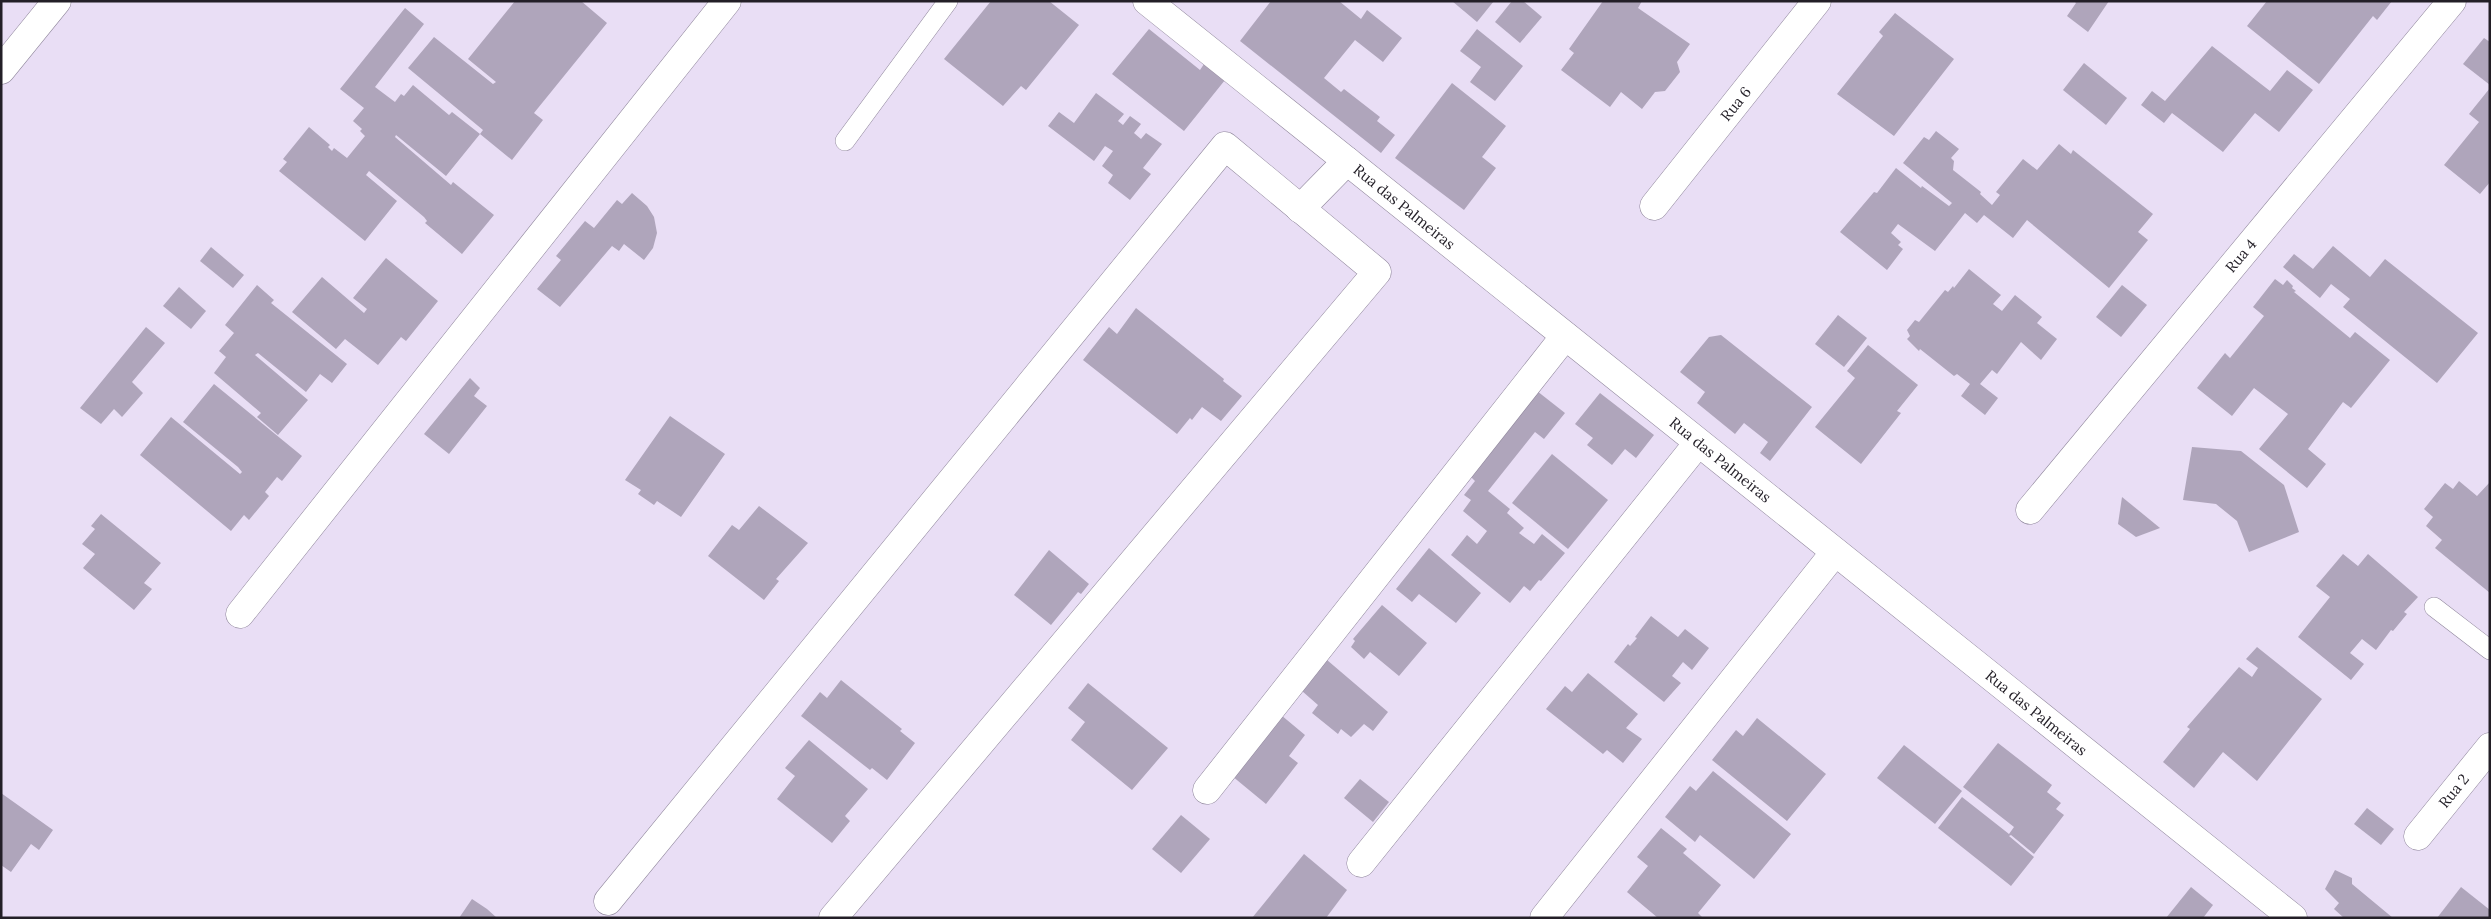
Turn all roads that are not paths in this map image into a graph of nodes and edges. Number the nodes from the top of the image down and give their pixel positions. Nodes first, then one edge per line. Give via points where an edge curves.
1 (57, 1) edge
2 (727, 1) edge
3 (948, 1) edge
4 (1147, 1) edge
5 (1817, 1) edge
6 (2452, 1) edge
7 (1, 70) edge
8 (845, 141) dead end
9 (1347, 161) junction
10 (1654, 206) dead end
11 (1300, 209) junction
12 (1565, 336) junction
13 (1698, 443) junction
14 (2030, 510) dead end
15 (1835, 552) junction
16 (2434, 607) dead end
17 (240, 614) dead end
18 (2490, 650) edge
19 (2490, 747) edge
20 (1207, 790) dead end
21 (2418, 836) dead end
22 (1361, 863) dead end
23 (608, 901) dead end
24 (833, 918) edge
25 (1544, 918) edge
26 (2293, 918) edge

1 - 7 street
2 - 17 street
3 - 8 lane
4 - 9 street, Rua das Palmeiras
5 - 10 street, Rua 6
6 - 14 street, Rua 4
9 - 11 street
9 - 12 street, Rua das Palmeiras
11 - 23 street via 1224,146
11 - 24 street via 1377,272
12 - 13 street, Rua das Palmeiras
12 - 20 street
13 - 15 street, Rua das Palmeiras
13 - 22 street
15 - 25 street
15 - 26 street, Rua das Palmeiras
16 - 18 lane
19 - 21 street, Rua 2

